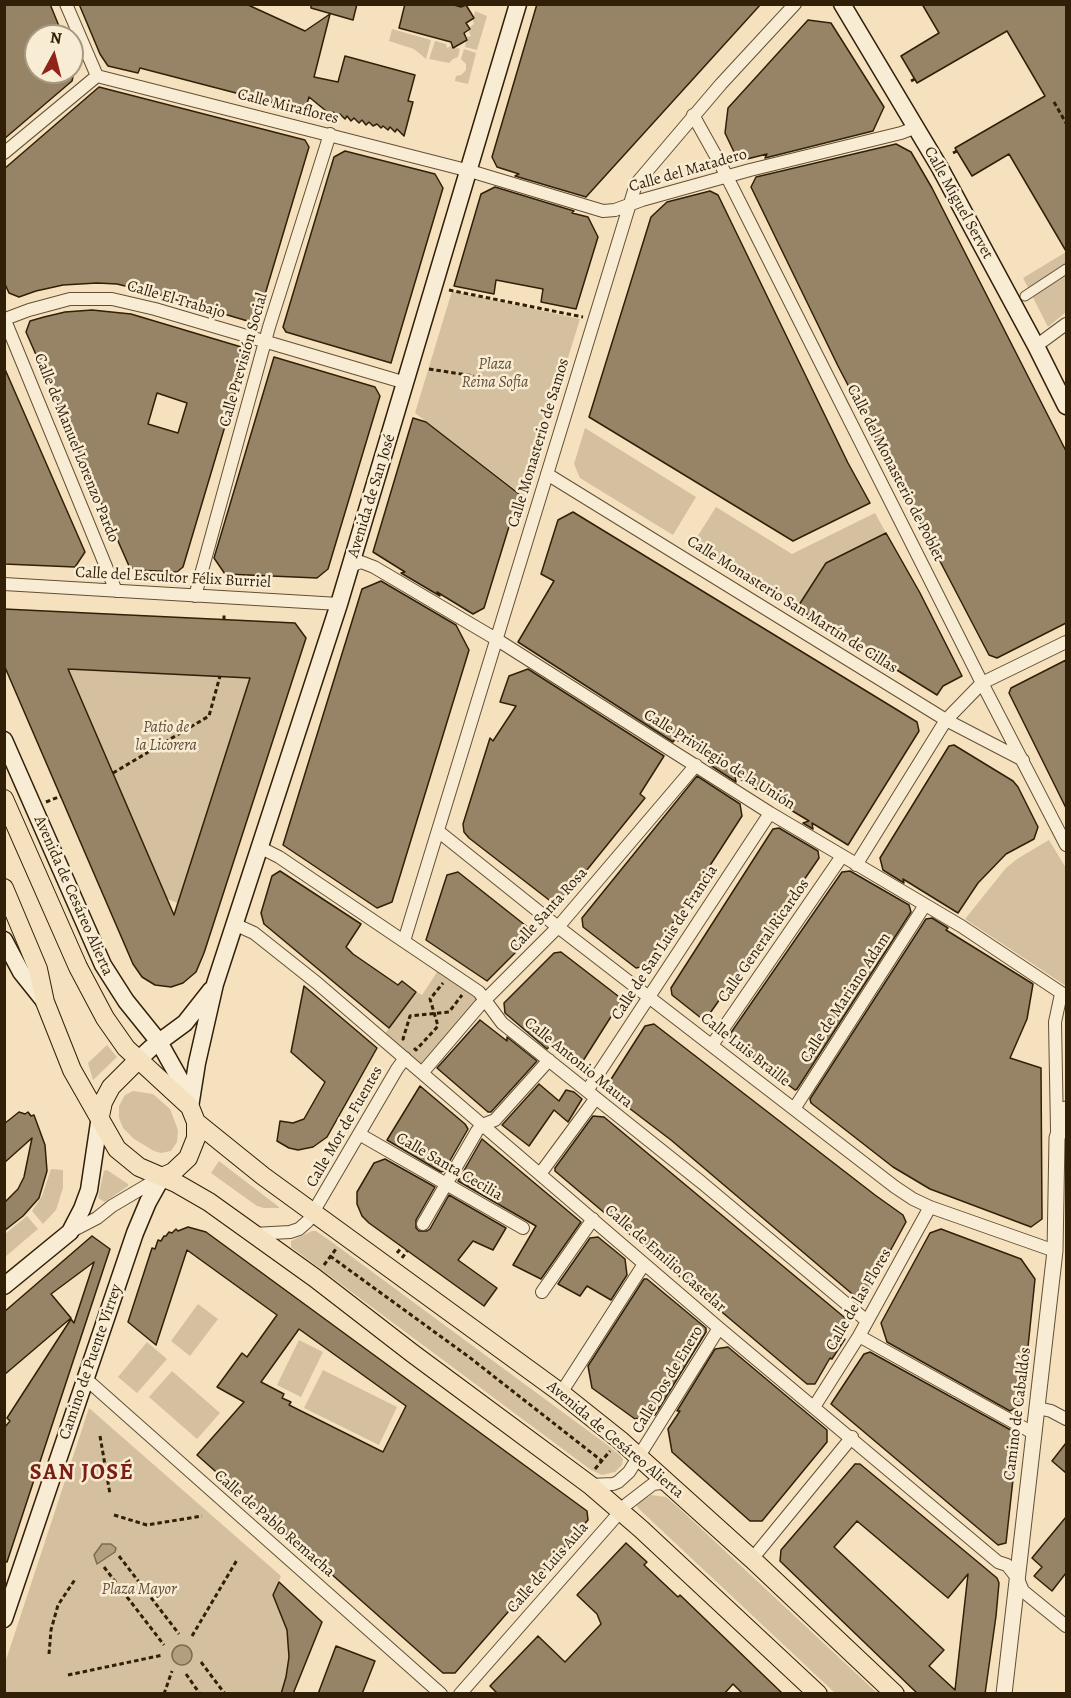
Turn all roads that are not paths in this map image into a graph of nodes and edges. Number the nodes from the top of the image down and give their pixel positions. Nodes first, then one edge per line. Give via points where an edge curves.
1 (66, 4) edge
2 (518, 4) edge
3 (795, 4) edge
4 (842, 4) edge
5 (97, 76) junction
6 (693, 115) junction
7 (917, 127) junction
8 (330, 134) junction
9 (4, 153) edge
10 (470, 171) junction
11 (727, 177) junction
12 (630, 204) junction
13 (1066, 270) edge
14 (1025, 296) dead end
15 (5, 319) edge
16 (1066, 324) edge
17 (265, 342) junction
18 (1036, 346) junction
19 (406, 383) junction
20 (1066, 406) edge
21 (547, 474) junction
22 (350, 566) junction
23 (4, 584) edge
24 (116, 591) junction
25 (195, 596) junction
26 (339, 604) junction
27 (496, 639) junction
28 (1066, 642) edge
29 (982, 683) junction
30 (946, 720) junction
31 (4, 740) edge
32 (1023, 760) junction
33 (696, 765) junction
34 (4, 799) edge
35 (770, 813) junction
36 (438, 831) junction
37 (1066, 845) edge
38 (259, 847) junction
39 (842, 856) junction
40 (856, 865) junction
41 (4, 888) edge
42 (925, 905) junction
43 (234, 924) junction
44 (558, 927) junction
45 (4, 940) edge
46 (404, 941) junction
47 (8, 958) edge
48 (215, 984) junction
49 (1064, 995) edge
50 (650, 998) junction
51 (486, 1000) junction
52 (45, 1002) junction
53 (159, 1042) junction
54 (712, 1045) junction
55 (405, 1058) junction
56 (138, 1060) junction
57 (549, 1060) junction
58 (422, 1073) junction
59 (592, 1095) junction
60 (794, 1109) junction
61 (1066, 1109) edge
62 (193, 1114) junction
63 (100, 1116) junction
64 (482, 1125) junction
65 (359, 1134) junction
66 (1057, 1138) junction
67 (540, 1174) junction
68 (162, 1177) junction
69 (447, 1183) junction
70 (930, 1208) junction
71 (314, 1213) junction
72 (593, 1219) junction
73 (423, 1224) dead end
74 (523, 1228) dead end
75 (70, 1232) junction
76 (253, 1234) junction
77 (1055, 1251) junction
78 (644, 1264) junction
79 (4, 1286) edge
80 (542, 1292) dead end
81 (867, 1322) junction
82 (719, 1328) junction
83 (859, 1336) junction
84 (86, 1379) junction
85 (561, 1393) junction
86 (814, 1407) junction
87 (1038, 1408) junction
88 (1066, 1419) edge
89 (1034, 1433) junction
90 (852, 1437) junction
91 (640, 1457) junction
92 (590, 1485) junction
93 (673, 1486) junction
94 (620, 1511) junction
95 (752, 1559) junction
96 (1018, 1579) junction
97 (6, 1609) edge
98 (1066, 1626) edge
99 (815, 1693) edge
100 (441, 1694) edge
101 (460, 1694) edge
102 (895, 1694) edge
103 (1004, 1694) edge

1 - 5 street
2 - 10 main road, Avenida de San José
3 - 6 street, Calle Monasterio de Samos
4 - 7 main road, Calle Miguel Servet
5 - 8 street, Calle Miraflores
5 - 9 street
6 - 11 street, Calle del Monasterio de Poblet
6 - 12 street, Calle Monasterio de Samos via 636,184
7 - 11 street, Calle del Matadero
7 - 18 main road, Calle Miguel Servet
8 - 10 street, Calle Miraflores
8 - 17 street, Calle Previsión Social
10 - 12 street, Calle del Matadero via 603,211
10 - 19 main road, Avenida de San José
11 - 12 street, Calle del Matadero
11 - 29 street, Calle del Monasterio de Poblet
12 - 21 street, Calle Monasterio de Samos
13 - 14 street
15 - 17 street, Calle El Trabajo via 70,299 112,299
15 - 24 street, Calle de Manuel Lorenzo Pardo
16 - 18 street
17 - 19 street, Calle El Trabajo
17 - 25 street, Calle Previsión Social
18 - 20 main road, Calle Miguel Servet
19 - 22 main road, Avenida de San José
21 - 27 street, Calle Monasterio de Samos
21 - 30 street, Calle Monasterio San Martín de Cillas
22 - 26 main road, Avenida de San José
22 - 27 street, Calle Privilegio de la Unión via 361,562 374,567
23 - 24 street, Calle del Escultor Félix Burriel
24 - 25 street, Calle del Escultor Félix Burriel
25 - 26 street, Calle del Escultor Félix Burriel
26 - 38 main road, Avenida de San José
27 - 33 street, Calle Privilegio de la Unión
27 - 36 street, Calle Monasterio de Samos
28 - 29 street
29 - 30 street
29 - 32 street, Calle del Monasterio de Poblet
30 - 32 street, Calle Monasterio San Martín de Cillas
30 - 40 street
31 - 53 main road, Avenida de Cesáreo Alierta via 107,973
32 - 37 street, Calle del Monasterio de Poblet
33 - 35 street, Calle Privilegio de la Unión
33 - 44 street, Calle Santa Rosa
34 - 56 main road, Avenida de Cesáreo Alierta via 84,981 115,1034
35 - 39 street, Calle Privilegio de la Unión
35 - 50 street, Calle de San Luis de Francia
36 - 44 street, Calle Luis Braille
36 - 46 street, Calle Monasterio de Samos
38 - 43 main road, Avenida de San José
38 - 46 street, Calle Antonio Maura
39 - 40 street, Calle Privilegio de la Unión
39 - 54 street, Calle General Ricardos
40 - 42 street, Calle Privilegio de la Unión
41 - 52 main road via 38,969
42 - 49 street, Calle Privilegio de la Unión
42 - 60 street, Calle de Mariano Adam
43 - 48 main road, Avenida de San José
43 - 55 street, Calle de Emilio Castelar via 254,933
44 - 50 street, Calle Luis Braille
44 - 51 street, Calle Santa Rosa
45 - 47 main road
46 - 51 street, Calle Antonio Maura
47 - 52 main road
48 - 53 main road, Avenida de San José via 185,1023
48 - 62 main road, Avenida de San José via 196,1066
49 - 66 street, Camino de Cabaldós via 1055,1022
50 - 54 street, Calle Luis Braille
50 - 59 street, Calle de San Luis de Francia
51 - 57 street, Calle Antonio Maura via 497,1018
51 - 58 street, Calle Santa Rosa
52 - 63 main road via 72,1070
53 - 56 main road, Avenida de San José
53 - 62 main road, Avenida de Cesáreo Alierta via 182,1083
54 - 60 street, Calle Luis Braille
55 - 58 street, Calle de Emilio Castelar
55 - 65 street, Calle Mor de Fuentes
56 - 62 main road, Avenida de Cesáreo Alierta
56 - 63 main road, Avenida de San José via 111,1087
57 - 59 street, Calle Antonio Maura
57 - 64 street via 495,1120
58 - 64 street, Calle de Emilio Castelar
59 - 67 street, Calle de San Luis de Francia
59 - 81 street, Calle Antonio Maura
60 - 70 street, Calle Luis Braille via 895,1187
61 - 66 street, Camino de Cabaldós
62 - 68 main road, Avenida de San José via 196,1138 188,1158
62 - 71 main road, Avenida de Cesáreo Alierta via 263,1176
63 - 68 main road via 117,1149 139,1167
63 - 75 main road, Avenida de San José via 88,1190
64 - 67 street, Calle de Emilio Castelar
64 - 69 street
65 - 69 street, Calle Santa Cecilia
65 - 71 street, Calle Mor de Fuentes
66 - 77 street, Camino de Cabaldós
67 - 72 street, Calle de Emilio Castelar
68 - 75 street, Avenida de San José
68 - 76 main road via 201,1197
68 - 84 main road, Camino de Puente Virrey via 135,1233
69 - 73 street
69 - 74 street, Calle Santa Cecilia
70 - 77 street, Calle Luis Braille
70 - 81 street, Calle de las Flores
71 - 76 street via 295,1231
71 - 85 main road, Avenida de Cesáreo Alierta
72 - 78 street, Calle de Emilio Castelar
72 - 80 street
75 - 79 main road, Avenida de San José
76 - 92 main road
77 - 87 street, Camino de Cabaldós
78 - 82 street, Calle de Emilio Castelar
78 - 85 street
81 - 83 street, Calle de las Flores
82 - 86 street, Calle de Emilio Castelar
82 - 91 street, Calle Dos de Enero
83 - 86 street, Calle de las Flores
83 - 89 street
84 - 97 main road, Camino de Puente Virrey
84 - 100 street, Calle de Pablo Remacha
85 - 91 main road, Avenida de Cesáreo Alierta
86 - 90 street, Calle de Emilio Castelar
87 - 88 street
87 - 89 street, Camino de Cabaldós
89 - 96 street, Camino de Cabaldós
90 - 95 street
90 - 96 street, Calle de Emilio Castelar via 998,1562 1007,1565
91 - 92 street, Calle Dos de Enero via 618,1482
91 - 93 main road, Avenida de Cesáreo Alierta
92 - 94 main road
93 - 94 street, Calle de Luis Aula via 653,1484
93 - 95 main road, Avenida de Cesáreo Alierta
94 - 99 main road
94 - 101 street, Calle de Luis Aula
95 - 102 main road, Avenida de Cesáreo Alierta
96 - 98 street, Calle de Emilio Castelar via 1023,1591
96 - 103 street, Camino de Cabaldós

